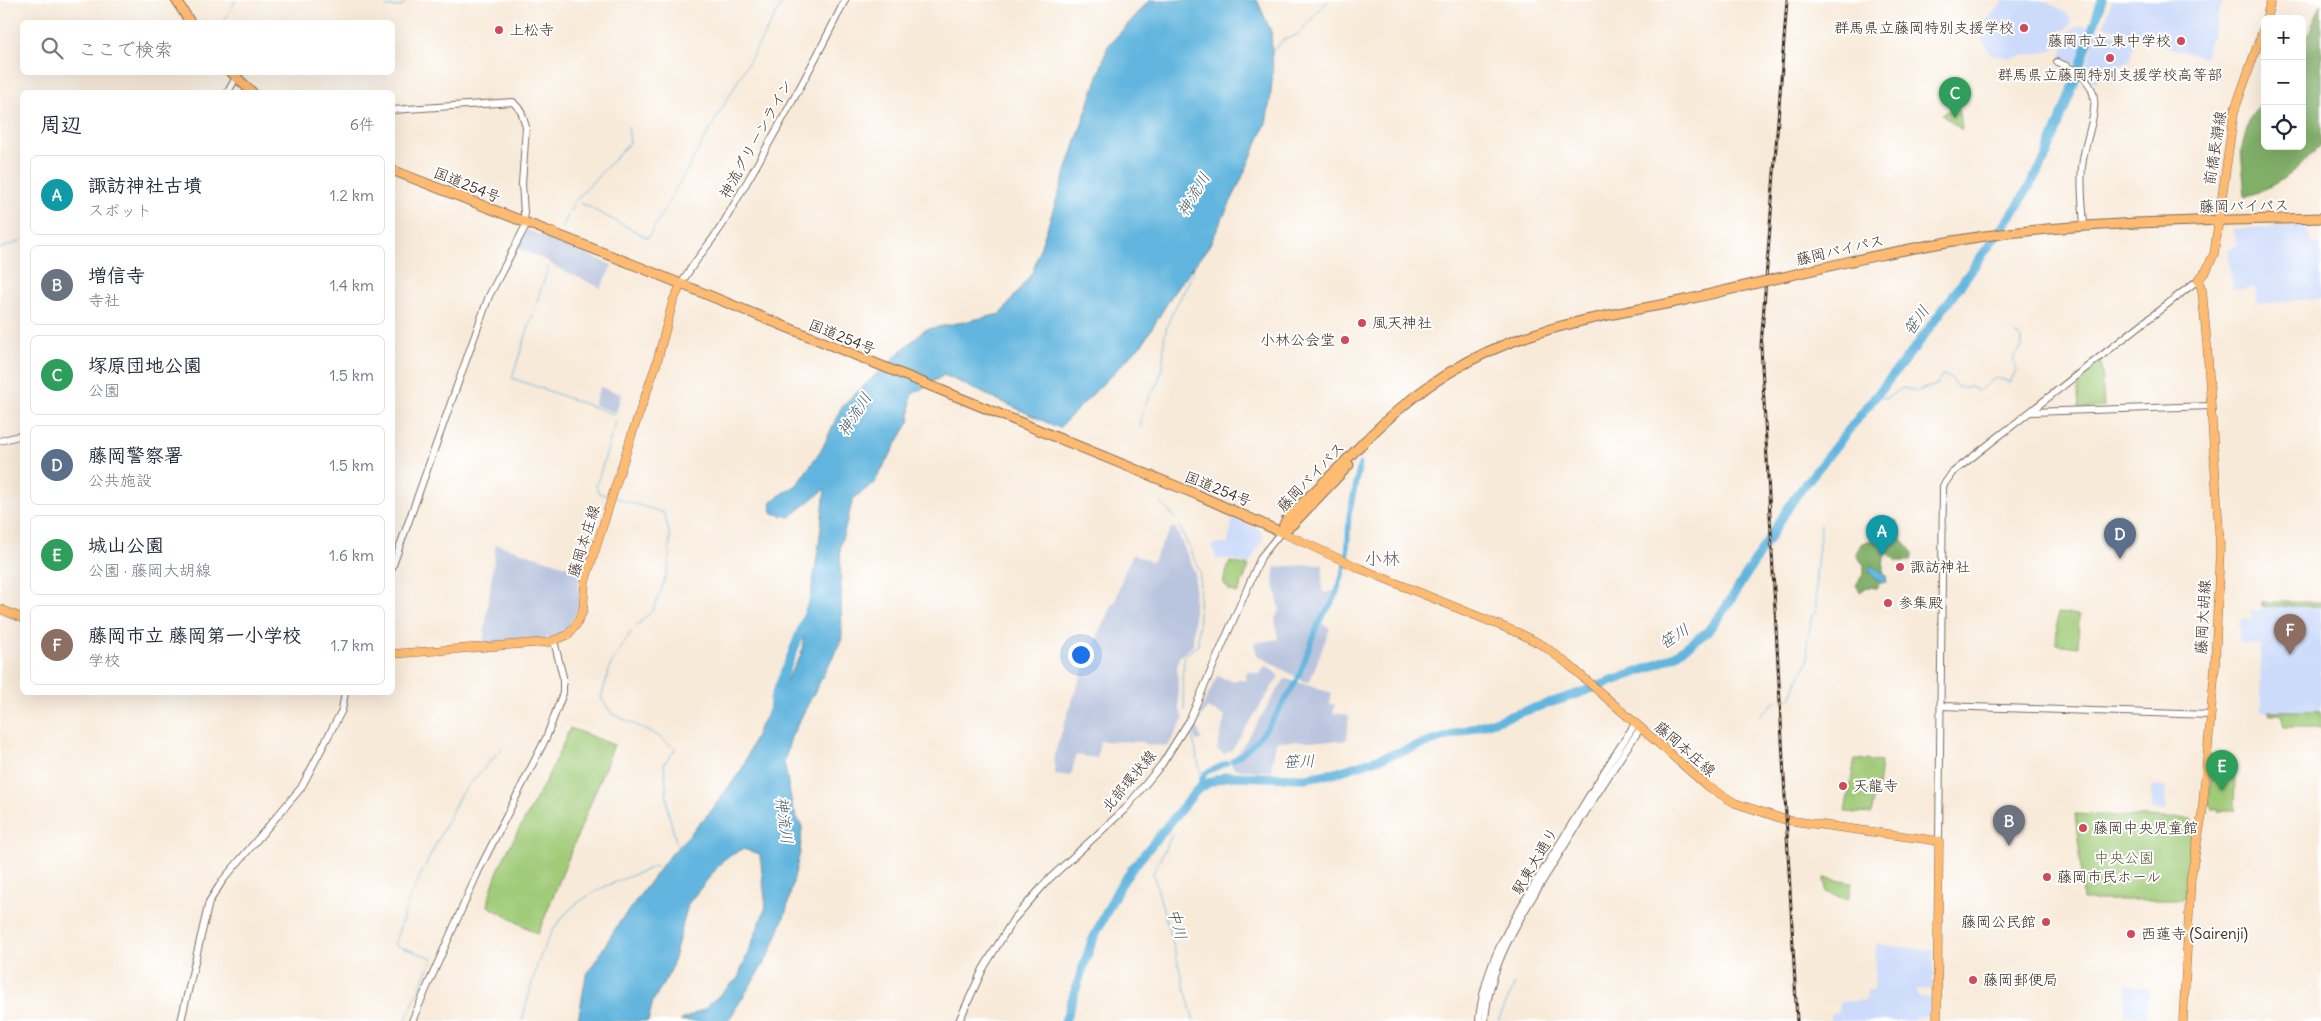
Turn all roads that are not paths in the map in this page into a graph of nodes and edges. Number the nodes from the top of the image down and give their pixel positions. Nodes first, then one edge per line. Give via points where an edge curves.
1 (176, 0) edge
2 (845, 0) edge
3 (2271, 0) edge
4 (2267, 15) edge
5 (189, 20) edge
6 (2261, 35) edge
7 (2057, 62) dead end
8 (236, 75) edge
9 (237, 75) edge
10 (229, 90) edge
11 (250, 90) edge
12 (395, 110) edge
13 (395, 171) edge
14 (2321, 218) edge
15 (2219, 220) junction
16 (525, 223) junction
17 (2084, 226) junction
18 (2198, 280) junction
19 (684, 286) junction
20 (2211, 406) junction
21 (2031, 412) junction
22 (20, 436) edge
23 (0, 441) edge
24 (1281, 532) junction
25 (395, 560) edge
26 (0, 609) edge
27 (20, 617) edge
28 (554, 641) junction
29 (395, 654) edge
30 (344, 695) edge
31 (1941, 706) junction
32 (2211, 715) junction
33 (1638, 726) junction
34 (1939, 841) junction
35 (181, 1021) edge
36 (412, 1021) edge
37 (959, 1021) edge
38 (1479, 1021) edge
39 (1485, 1021) edge
40 (1937, 1021) edge
41 (2184, 1021) edge

1 - 5 highway
2 - 19 street, 神流グリーンライン via 746,183 714,237 690,268
3 - 4 main road
6 - 15 main road, 前橋長瀞線 via 2234,112
7 - 17 street via 2079,73 2092,90 2094,118 2082,166
8 - 10 street
9 - 11 highway
12 - 16 street via 513,102 521,110 526,127 522,184
13 - 16 highway, 国道254号
14 - 15 highway, 藤岡バイパス
15 - 17 highway, 藤岡バイパス
15 - 18 main road via 2212,258
16 - 19 highway, 国道254号
16 - 25 street via 489,296
17 - 24 highway, 藤岡バイパス, bridge via 1930,244 1512,341 1472,359 1418,392 1305,500 1286,520
18 - 20 main road, 藤岡大胡線 via 2202,290
18 - 21 street
19 - 24 highway, 国道254号
19 - 28 main road, 藤岡本庄線 via 673,302 660,353 585,582 583,610 568,635
20 - 21 street
20 - 32 main road, 藤岡大胡線 via 2220,546
21 - 31 street via 1952,473 1943,486
22 - 23 street
24 - 33 main road, 藤岡本庄線 via 1534,641 1569,665
24 - 37 street, 北部環状線 via 1261,557 1189,721 1166,757 1126,809 1048,880 1019,912 982,969
26 - 27 main road
28 - 29 main road, 藤岡本庄線
28 - 36 street via 563,677 563,693 546,738 479,870
30 - 35 street via 342,710 301,788 228,874 209,902
31 - 32 street
31 - 34 street
32 - 41 main road, 藤岡大胡線 via 2202,815 2191,877
33 - 34 main road, 藤岡本庄線 via 1707,786 1747,808 1782,819 1827,827
33 - 38 street, 駅東大通り via 1606,767 1510,926 1487,980
33 - 39 street, 駅東大通り via 1514,929 1492,982
34 - 40 main road

